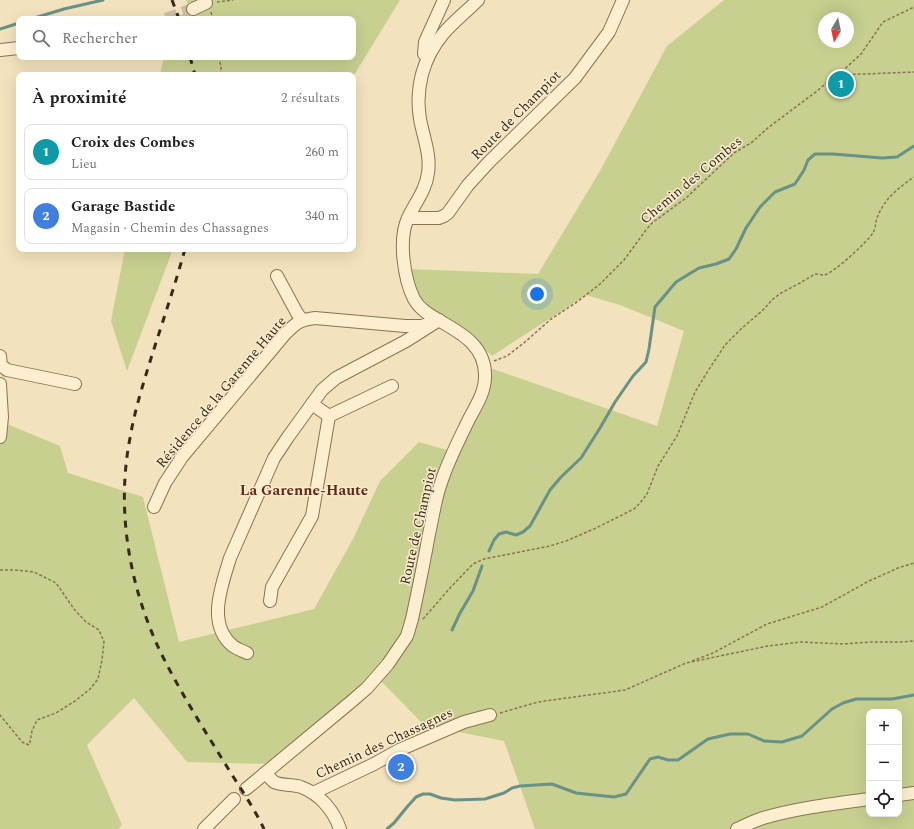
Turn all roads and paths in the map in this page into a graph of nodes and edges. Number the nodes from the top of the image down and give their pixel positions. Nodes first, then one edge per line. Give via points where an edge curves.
1 (233, 0) edge
2 (444, 0) edge
3 (478, 0) edge
4 (623, 0) edge
5 (205, 1) edge
6 (914, 8) edge
7 (193, 9) tunnel mouth
8 (16, 48) edge
9 (0, 50) edge
10 (428, 57) junction
11 (220, 60) edge
12 (220, 72) edge
13 (914, 72) edge
14 (838, 75) junction
15 (914, 177) edge
16 (408, 218) junction
17 (277, 276) dead end
18 (302, 320) junction
19 (439, 320) junction
20 (0, 364) edge
21 (484, 365) junction
22 (0, 384) edge
23 (76, 384) dead end
24 (392, 386) dead end
25 (312, 404) junction
26 (329, 416) junction
27 (0, 437) edge
28 (154, 507) dead end
29 (914, 563) edge
30 (0, 570) edge
31 (270, 601) dead end
32 (421, 621) dead end
33 (914, 641) edge
34 (247, 653) dead end
35 (686, 663) junction
36 (0, 715) edge
37 (490, 716) joint
38 (265, 773) junction
39 (246, 789) dead end
40 (914, 792) edge
41 (313, 793) junction
42 (902, 794) edge
43 (234, 799) dead end
44 (866, 799) edge
45 (204, 829) edge
46 (340, 829) edge
47 (737, 829) edge

1 - 5 path
2 - 10 street, Route de Champiot via 425,42 423,51
3 - 10 street, Route de Champiot via 444,33
4 - 16 street, Route de Champiot via 609,32 575,78 489,162 448,213 439,218
5 - 7 street
6 - 14 path, Chemin des Combes via 883,22 861,54
8 - 9 street
10 - 16 street, Route de Champiot via 418,92 418,106 429,172 422,193
11 - 12 path
13 - 14 path
14 - 21 path, Chemin des Combes via 751,143 734,153 686,198 652,223 624,260 600,284 551,319 507,356
15 - 32 path via 888,200 878,216 872,234 856,252 826,274 815,274 781,293 725,345 696,392 677,436 658,466 646,494 634,509 566,541 484,559 473,564
16 - 19 street, Route de Champiot via 404,230 405,272 415,301 426,313
17 - 18 street, Résidence de la Garenne Haute
18 - 19 street, Résidence de la Garenne Haute via 328,318 405,326 422,326
18 - 28 street, Résidence de la Garenne Haute via 285,334 182,457 165,483
19 - 21 street, Route de Champiot via 473,343
19 - 25 street via 406,342 336,378 322,390
20 - 23 street via 7,370
21 - 38 street, Route de Champiot via 483,388 440,485 407,636 388,664 367,688
22 - 27 street
24 - 26 street
25 - 26 street
25 - 34 street via 274,458 226,571 219,601 218,621 226,638
26 - 31 street via 312,516 272,587
29 - 35 path via 869,581 822,607 767,624 713,653
30 - 36 path via 34,572 56,583 74,609 86,622 99,630 104,642 98,679 75,701 56,713 37,720 29,745 22,742
33 - 35 path via 843,644 801,642
35 - 37 path via 625,690 538,702
37 - 41 street, Chemin des Chassagnes via 464,722 399,750
38 - 39 street, Route de Champiot
38 - 41 street via 276,783 301,787
40 - 42 street
41 - 46 street via 330,809
43 - 45 street
44 - 47 street via 791,811

